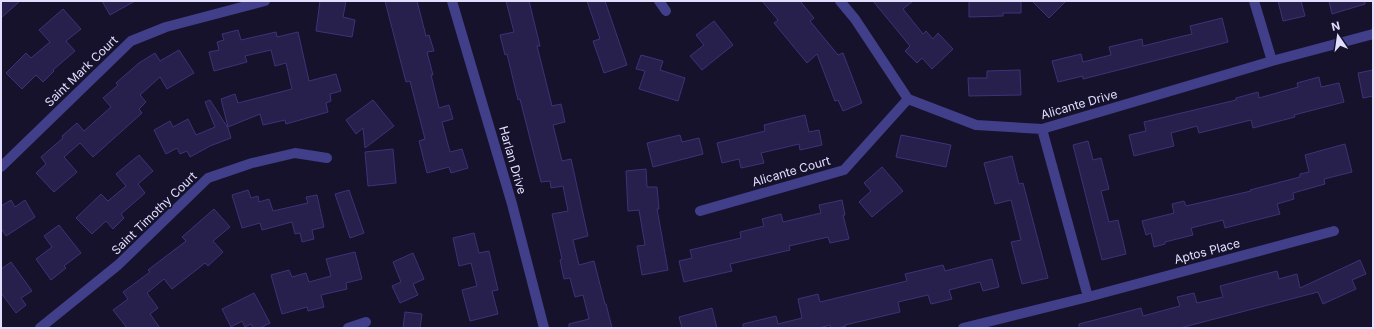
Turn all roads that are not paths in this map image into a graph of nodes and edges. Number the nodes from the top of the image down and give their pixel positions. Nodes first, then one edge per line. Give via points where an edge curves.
1 (265, 1) edge
2 (452, 1) edge
3 (659, 1) edge
4 (840, 1) edge
5 (1254, 1) edge
6 (666, 11) dead end
7 (1373, 34) edge
8 (1272, 61) junction
9 (908, 99) junction
10 (1042, 128) junction
11 (327, 158) dead end
12 (1, 167) edge
13 (700, 211) dead end
14 (1334, 231) dead end
15 (1088, 297) junction
16 (366, 322) dead end
17 (40, 328) edge
18 (348, 328) edge
19 (544, 328) edge
20 (963, 328) edge

1 - 12 street, Saint Mark Court via 166,27 131,41
2 - 19 street, Harlan Drive via 512,204
3 - 6 street
4 - 9 street via 856,19
5 - 8 street
7 - 8 street, Alicante Drive
8 - 10 street, Alicante Drive
9 - 10 street, Alicante Drive via 976,125
9 - 13 street, Alicante Court via 844,170
10 - 15 street
11 - 17 street, Saint Timothy Court via 295,153 252,163 208,178 118,265
14 - 15 street, Aptos Place
15 - 20 street, Aptos Place
16 - 18 street

